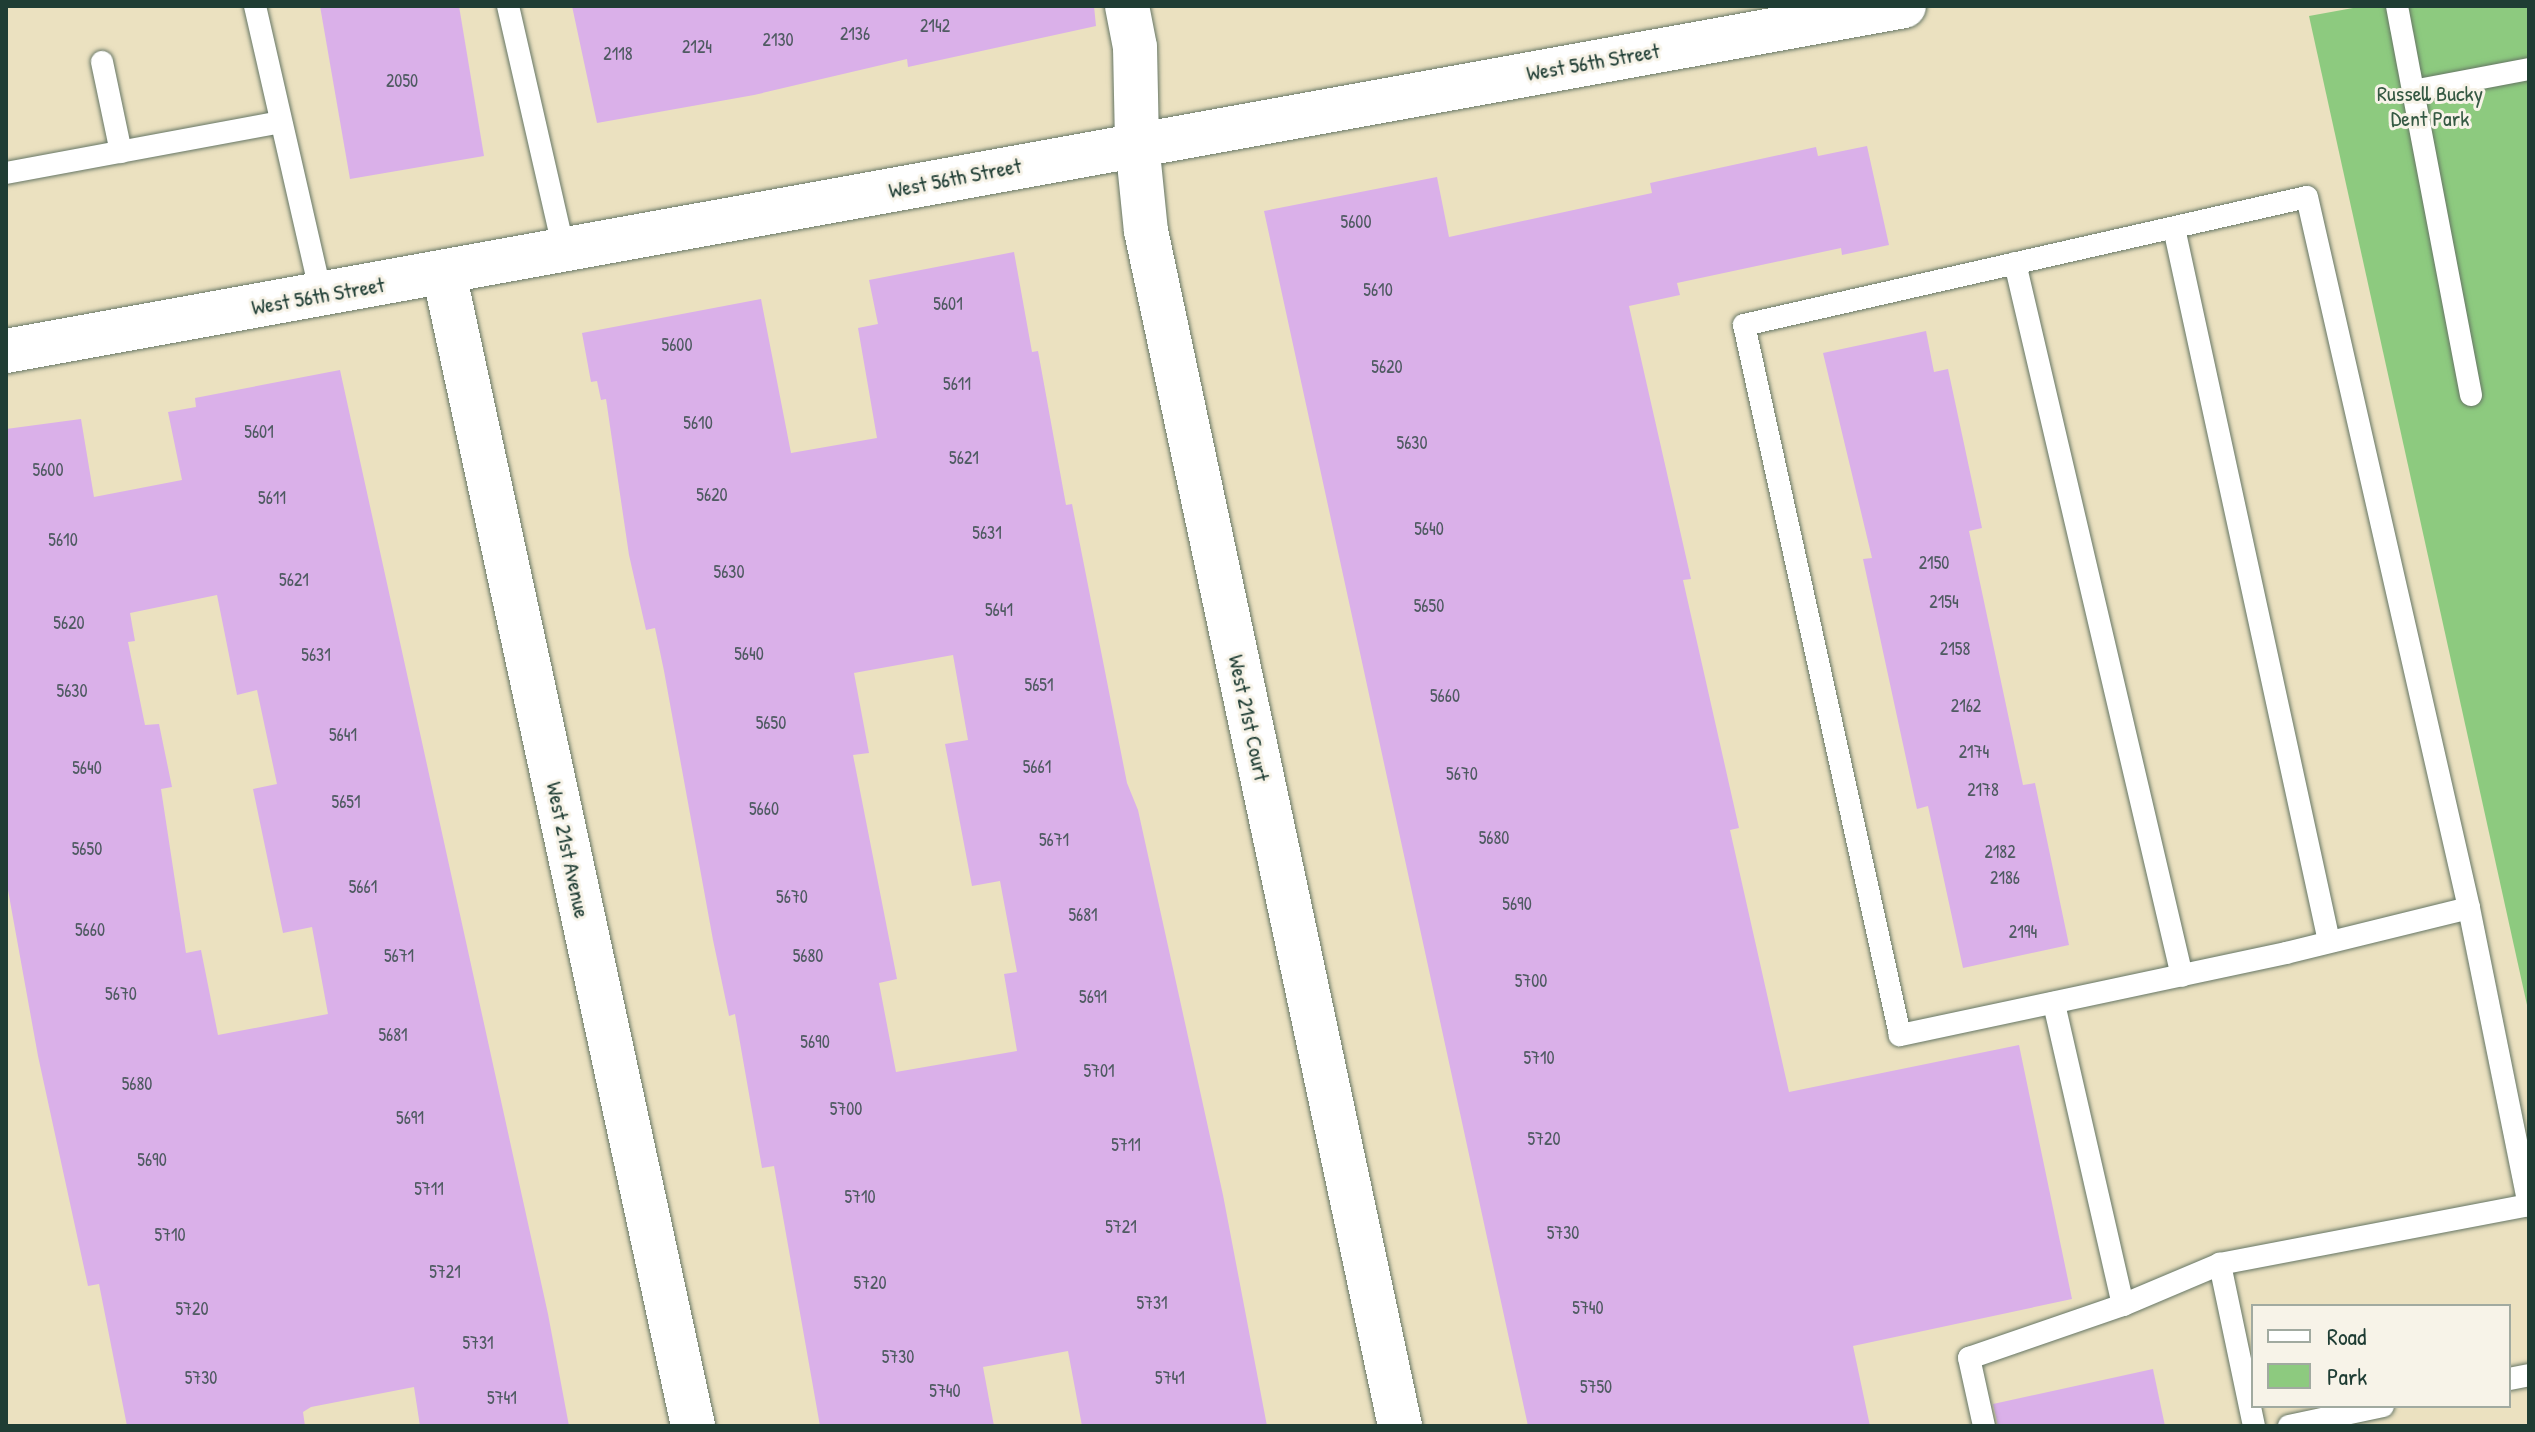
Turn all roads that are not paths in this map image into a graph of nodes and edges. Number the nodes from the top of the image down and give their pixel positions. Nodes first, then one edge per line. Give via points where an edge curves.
1 (255, 6) edge
2 (508, 6) edge
3 (1127, 6) edge
4 (1904, 6) edge
5 (2397, 6) edge
6 (102, 62) dead end
7 (2529, 69) edge
8 (2413, 91) junction
9 (280, 122) junction
10 (1137, 143) junction
11 (121, 152) junction
12 (6, 173) edge
13 (2174, 228) junction
14 (564, 251) junction
15 (2015, 263) junction
16 (444, 273) junction
17 (321, 295) junction
18 (6, 351) edge
19 (2471, 395) dead end
20 (2469, 908) junction
21 (2329, 941) junction
22 (2182, 976) junction
23 (2054, 1003) junction
24 (2529, 1206) edge
25 (2220, 1264) junction
26 (2123, 1305) junction
27 (2374, 1408) edge
28 (693, 1426) edge
29 (1400, 1426) edge
30 (1984, 1426) edge
31 (2254, 1426) edge
32 (2289, 1426) edge

1 - 9 lane
2 - 14 lane
3 - 10 street, West 21st Court via 1135,47
4 - 10 street, West 56th Street
5 - 8 lane
6 - 11 lane
7 - 8 lane
8 - 19 lane
9 - 11 lane
9 - 17 lane
10 - 14 street, West 56th Street
10 - 29 street, West 21st Court via 1146,231
11 - 12 lane
13 - 15 lane
13 - 20 lane via 2307,197
13 - 21 lane
14 - 16 street, West 56th Street
15 - 22 lane
15 - 23 lane via 1744,325 1900,1035
16 - 17 street, West 56th Street
16 - 28 street, West 21st Avenue
17 - 18 street, West 56th Street
20 - 21 lane
20 - 24 lane
21 - 22 lane
22 - 23 lane
23 - 26 lane
24 - 25 lane
25 - 26 lane
25 - 31 lane
26 - 30 lane via 1969,1358
27 - 32 lane

